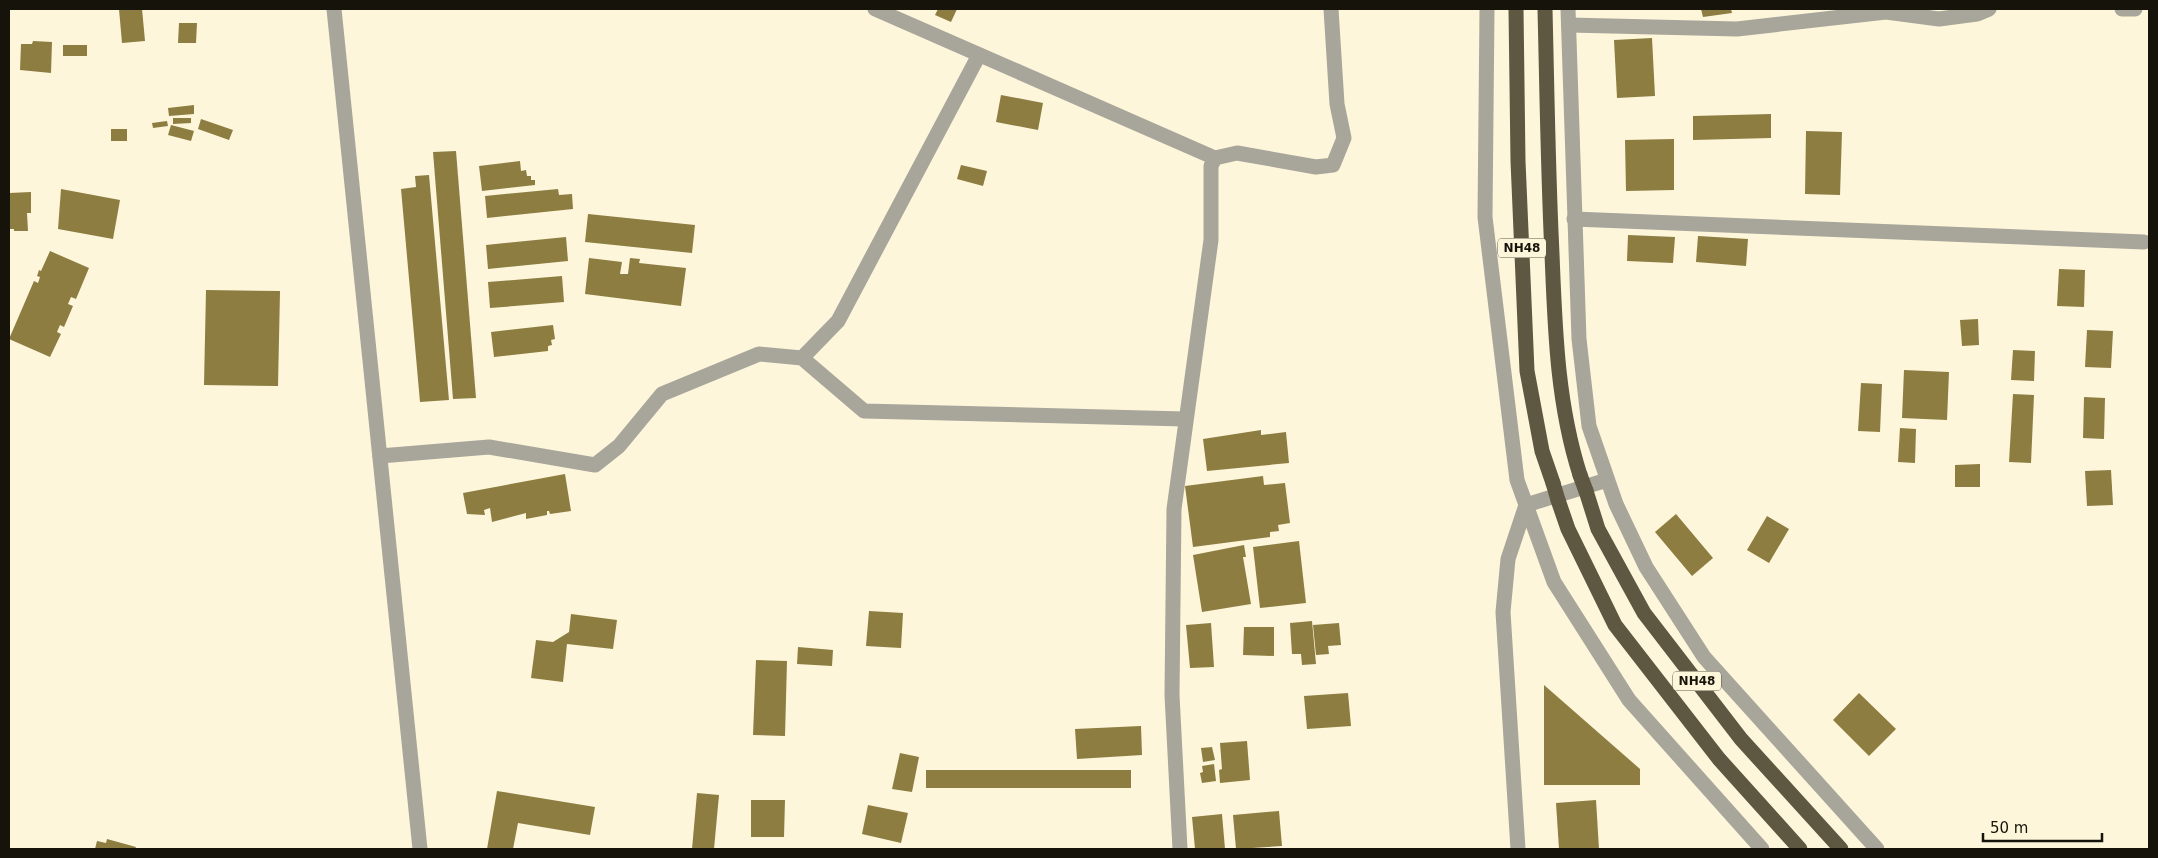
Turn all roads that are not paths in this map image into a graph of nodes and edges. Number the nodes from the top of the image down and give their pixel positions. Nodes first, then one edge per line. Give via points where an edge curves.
1 (334, 9) edge
2 (875, 9) edge
3 (1331, 9) edge
4 (1487, 9) edge
5 (1516, 9) edge
6 (1545, 9) edge
7 (1568, 9) edge
8 (1989, 9) edge
9 (2122, 9) edge
10 (2135, 9) edge
11 (1568, 25) junction
12 (979, 56) junction
13 (1215, 158) junction
14 (1574, 219) junction
15 (2144, 242) dead end
16 (802, 358) junction
17 (1185, 419) junction
18 (380, 456) junction
19 (1607, 480) junction
20 (1526, 505) junction
21 (420, 849) edge
22 (1180, 849) edge
23 (1518, 849) edge
24 (1762, 849) edge
25 (1800, 849) edge
26 (1841, 849) edge
27 (1877, 849) edge

1 - 18 street
2 - 12 street
3 - 13 street via 1337,104 1344,138 1333,165 1316,167 1237,153
4 - 20 street via 1484,217 1517,480
5 - 25 highway, NH48, bridge via 1518,161 1527,370 1542,451 1558,500 1568,529 1615,626 1719,759
6 - 26 highway, NH48, bridge via 1556,361 1574,454 1598,529 1644,613 1741,739
7 - 11 street
8 - 11 street via 1977,14 1939,19 1886,12 1737,29
9 - 10 street
11 - 14 street
12 - 13 street
12 - 16 street via 838,321
13 - 17 street via 1211,166 1211,240
14 - 15 street
14 - 19 street via 1579,339 1589,426
16 - 17 street via 864,411
16 - 18 street via 759,354 662,394 619,446 595,465 489,447
17 - 22 street via 1174,510 1172,695
18 - 21 street
19 - 20 street
19 - 27 street via 1646,567 1704,657
20 - 23 street via 1508,559 1502,612
20 - 24 street via 1554,582 1629,700

